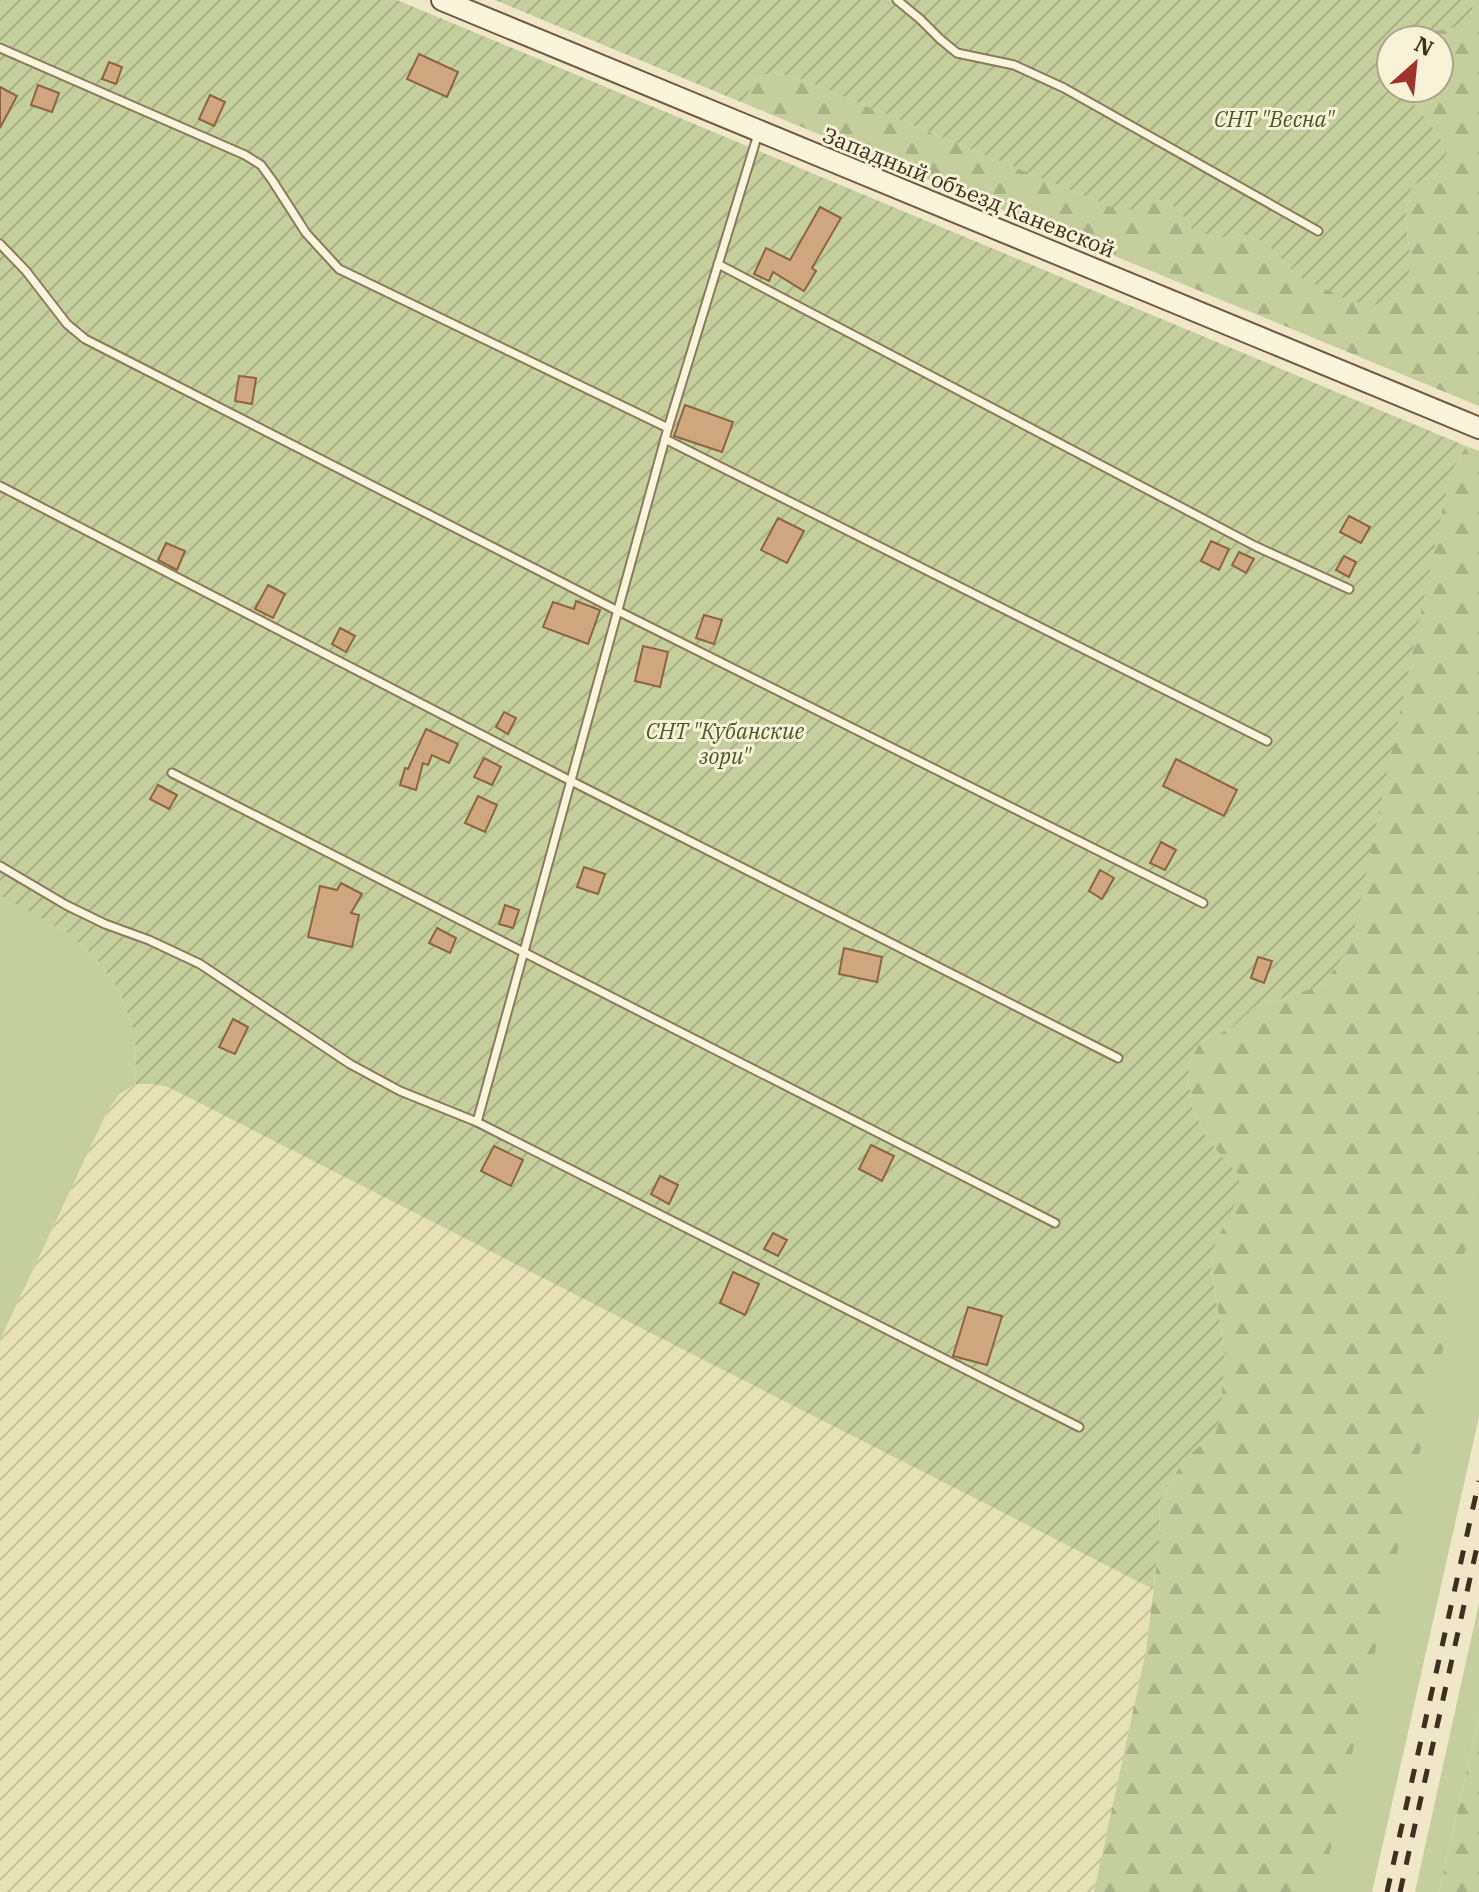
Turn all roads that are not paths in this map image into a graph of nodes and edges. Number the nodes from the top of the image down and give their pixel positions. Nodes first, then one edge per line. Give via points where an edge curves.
1 (442, 0) edge
2 (897, 0) edge
3 (0, 48) edge
4 (759, 131) junction
5 (1318, 231) dead end
6 (0, 244) edge
7 (718, 264) junction
8 (668, 428) junction
9 (1479, 428) edge
10 (665, 439) junction
11 (0, 486) edge
12 (1349, 589) dead end
13 (618, 611) junction
14 (1267, 741) dead end
15 (172, 773) dead end
16 (571, 781) junction
17 (0, 866) edge
18 (1203, 903) dead end
19 (524, 952) junction
20 (1118, 1058) dead end
21 (477, 1122) junction
22 (1055, 1223) dead end
23 (1079, 1427) dead end

1 - 4 main road, Западный объезд Каневской
2 - 5 lane via 957,53 1014,65 1064,88
3 - 8 lane via 245,155 261,165 306,233 339,269
4 - 7 lane
4 - 9 main road, Западный объезд Каневской
6 - 13 lane via 85,339
7 - 8 lane
7 - 12 lane via 1255,546
8 - 10 lane
10 - 13 lane
10 - 14 lane
11 - 16 lane
13 - 16 lane
13 - 18 lane
15 - 19 lane
16 - 19 lane
16 - 20 lane
17 - 21 lane via 66,905 200,964 300,1033 387,1084
19 - 21 lane
19 - 22 lane
21 - 23 lane

